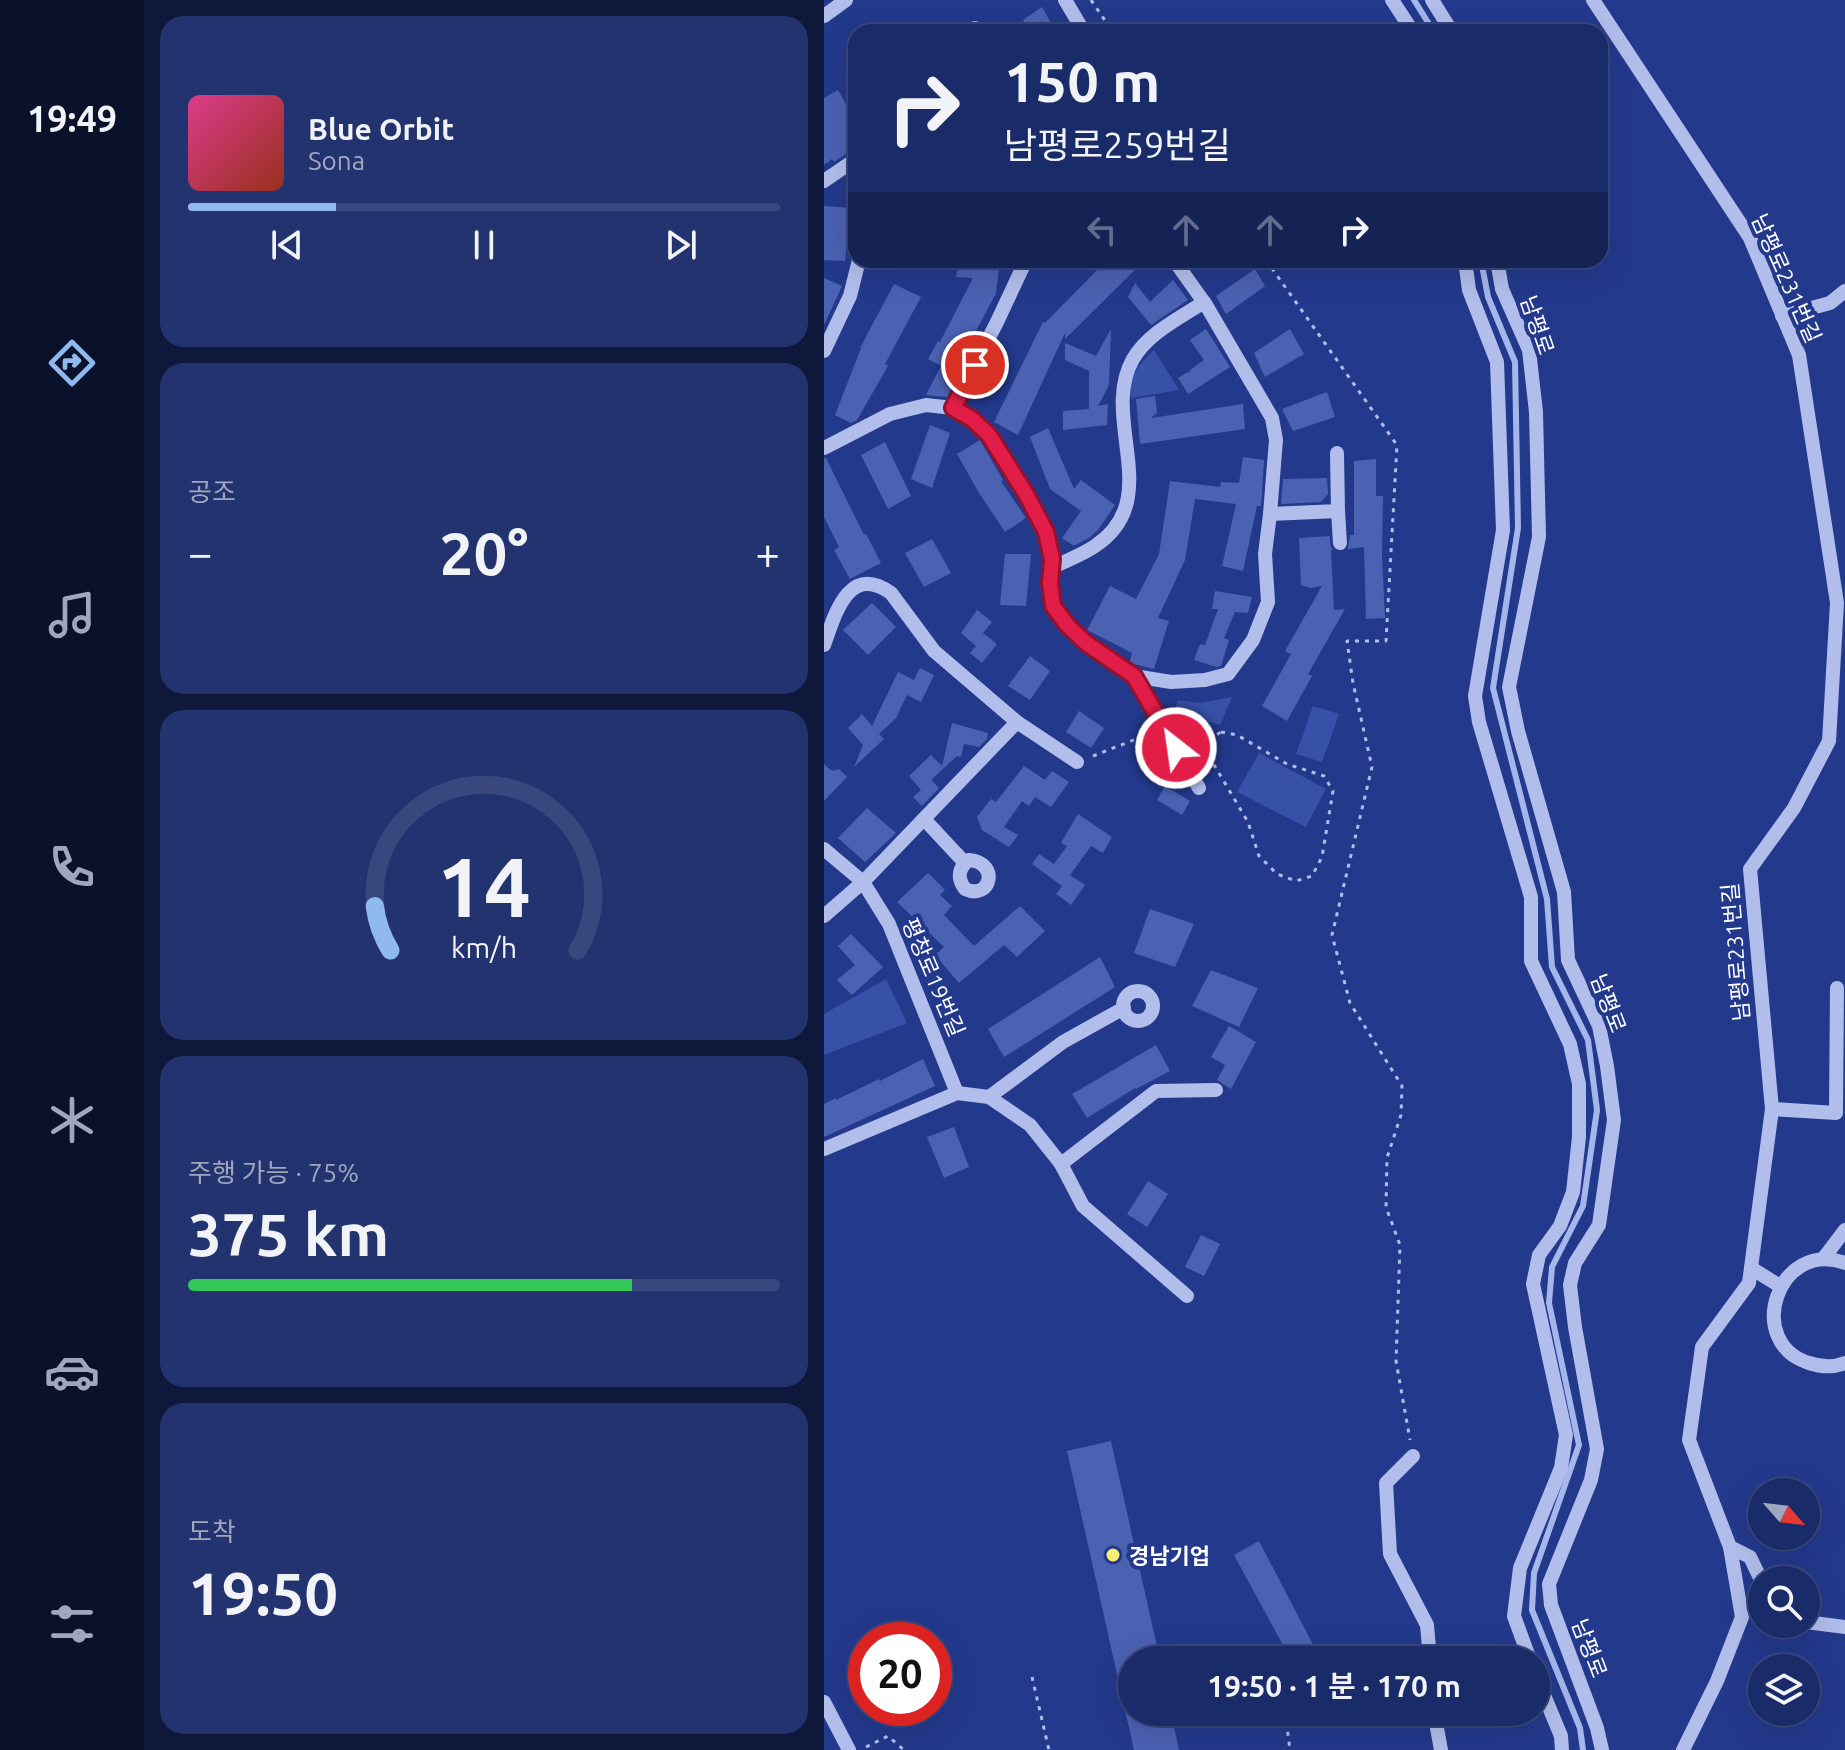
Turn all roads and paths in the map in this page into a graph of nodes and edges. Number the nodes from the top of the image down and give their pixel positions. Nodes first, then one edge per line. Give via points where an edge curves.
1 (846, 0) edge
2 (1065, 0) edge
3 (1091, 0) edge
4 (1392, 0) edge
5 (1432, 0) edge
6 (1593, 0) edge
7 (824, 16) edge
8 (1079, 24) edge
9 (1108, 24) edge
10 (1408, 24) edge
11 (1447, 24) edge
12 (848, 164) edge
13 (824, 181) edge
14 (857, 268) edge
15 (1022, 268) edge
16 (1180, 268) edge
17 (1272, 268) edge
18 (1466, 268) edge
19 (1498, 268) edge
20 (1845, 291) edge
21 (1204, 302) junction
22 (1782, 316) junction
23 (824, 351) edge
24 (953, 408) junction
25 (824, 448) edge
26 (1337, 453) dead end
27 (1338, 511) junction
28 (1270, 514) junction
29 (1340, 543) dead end
30 (1051, 568) junction
31 (824, 645) edge
32 (1134, 676) junction
33 (1017, 722) junction
34 (1838, 725) edge
35 (1164, 728) junction
36 (1210, 739) joint
37 (1077, 762) joint
38 (1199, 788) dead end
39 (924, 819) junction
40 (824, 849) edge
41 (965, 863) dead end
42 (863, 882) junction
43 (824, 916) edge
44 (1837, 988) dead end
45 (1124, 1008) dead end
46 (1216, 1090) dead end
47 (957, 1093) junction
48 (1841, 1095) edge
49 (989, 1097) junction
50 (1772, 1109) junction
51 (824, 1149) edge
52 (1061, 1164) junction
53 (1845, 1230) edge
54 (1823, 1259) junction
55 (1845, 1263) edge
56 (1751, 1268) junction
57 (1780, 1286) junction
58 (1187, 1296) dead end
59 (1845, 1363) edge
60 (1413, 1456) joint
61 (1730, 1547) junction
62 (1754, 1566) edge
63 (1820, 1624) edge
64 (1845, 1627) edge
65 (1429, 1646) edge
66 (1525, 1646) edge
67 (1032, 1677) dead end
68 (824, 1702) edge
69 (1550, 1710) edge
70 (1287, 1726) edge
71 (1437, 1726) edge
72 (849, 1750) edge
73 (859, 1750) edge
74 (904, 1750) edge
75 (1049, 1750) edge
76 (1290, 1750) edge
77 (1441, 1750) edge
78 (1562, 1750) edge
79 (1602, 1750) edge
80 (1683, 1750) edge

1 - 7 street
2 - 8 street
3 - 9 path
4 - 10 street
5 - 11 street
6 - 22 street, 남평로231번길 via 1750,238
12 - 13 street
14 - 23 street
15 - 24 street
16 - 21 street
17 - 60 path via 1397,445 1386,641 1347,641 1372,767 1332,935 1350,1003 1402,1086 1401,1115 1387,1158 1386,1207 1400,1245 1396,1361
18 - 66 street via 1469,290 1497,362 1503,530 1475,696 1531,897 1531,961 1570,1044 1579,1084 1573,1192 1560,1226 1539,1255 1533,1284 1566,1435 1561,1468 1520,1568 1514,1616
19 - 79 street, 남평로 via 1529,350 1536,412 1539,537 1509,687 1564,892 1568,960 1599,1026 1614,1120 1599,1225 1575,1263 1570,1285 1597,1449 1591,1480 1549,1584 1551,1605
20 - 22 street via 1830,303
21 - 28 street via 1272,418 1276,440
21 - 30 street via 1147,340 1133,359 1123,387 1130,476 1127,506 1119,522 1094,547
22 - 34 street, 남평로231번길 via 1799,355 1837,603
24 - 25 street via 926,405 890,414
24 - 30 street via 989,435 1005,460 1046,532
26 - 27 street
27 - 28 street
27 - 29 street
28 - 32 street via 1265,554 1268,602 1253,640 1228,674 1171,682
30 - 32 street via 1053,606 1068,626
31 - 33 street via 836,609 849,592 859,586 881,586 934,651
32 - 35 street
33 - 37 street
33 - 39 street
34 - 50 street, 남평로231번길 via 1794,808 1750,869
35 - 37 path
35 - 38 street
36 - 36 path via 1221,732 1237,735 1287,764 1324,776 1333,791 1322,857 1312,876 1296,881 1277,874 1259,856 1248,822 1210,758
39 - 41 street
39 - 42 street
40 - 42 street, 평창로19번길
42 - 43 street
42 - 47 street, 평창로19번길 via 889,924
44 - 48 street
45 - 49 street via 1063,1042
46 - 52 street via 1156,1091
47 - 49 street
47 - 51 street
48 - 50 street via 1836,1113
49 - 52 street via 1030,1125
50 - 56 street, 남평로231번길
52 - 58 street via 1083,1206
53 - 54 street
54 - 55 street
54 - 57 street via 1806,1263
56 - 57 street
56 - 61 street, 남평로231번길 via 1749,1283 1702,1347 1689,1440
57 - 59 street via 1774,1321 1789,1352 1822,1367
60 - 65 street via 1386,1483 1390,1554 1427,1625
61 - 62 street via 1750,1557
61 - 80 street, 남평로231번길 via 1742,1617
63 - 64 street
67 - 75 path
68 - 72 street
69 - 78 street
70 - 76 path
71 - 77 street
73 - 74 path via 888,1736

